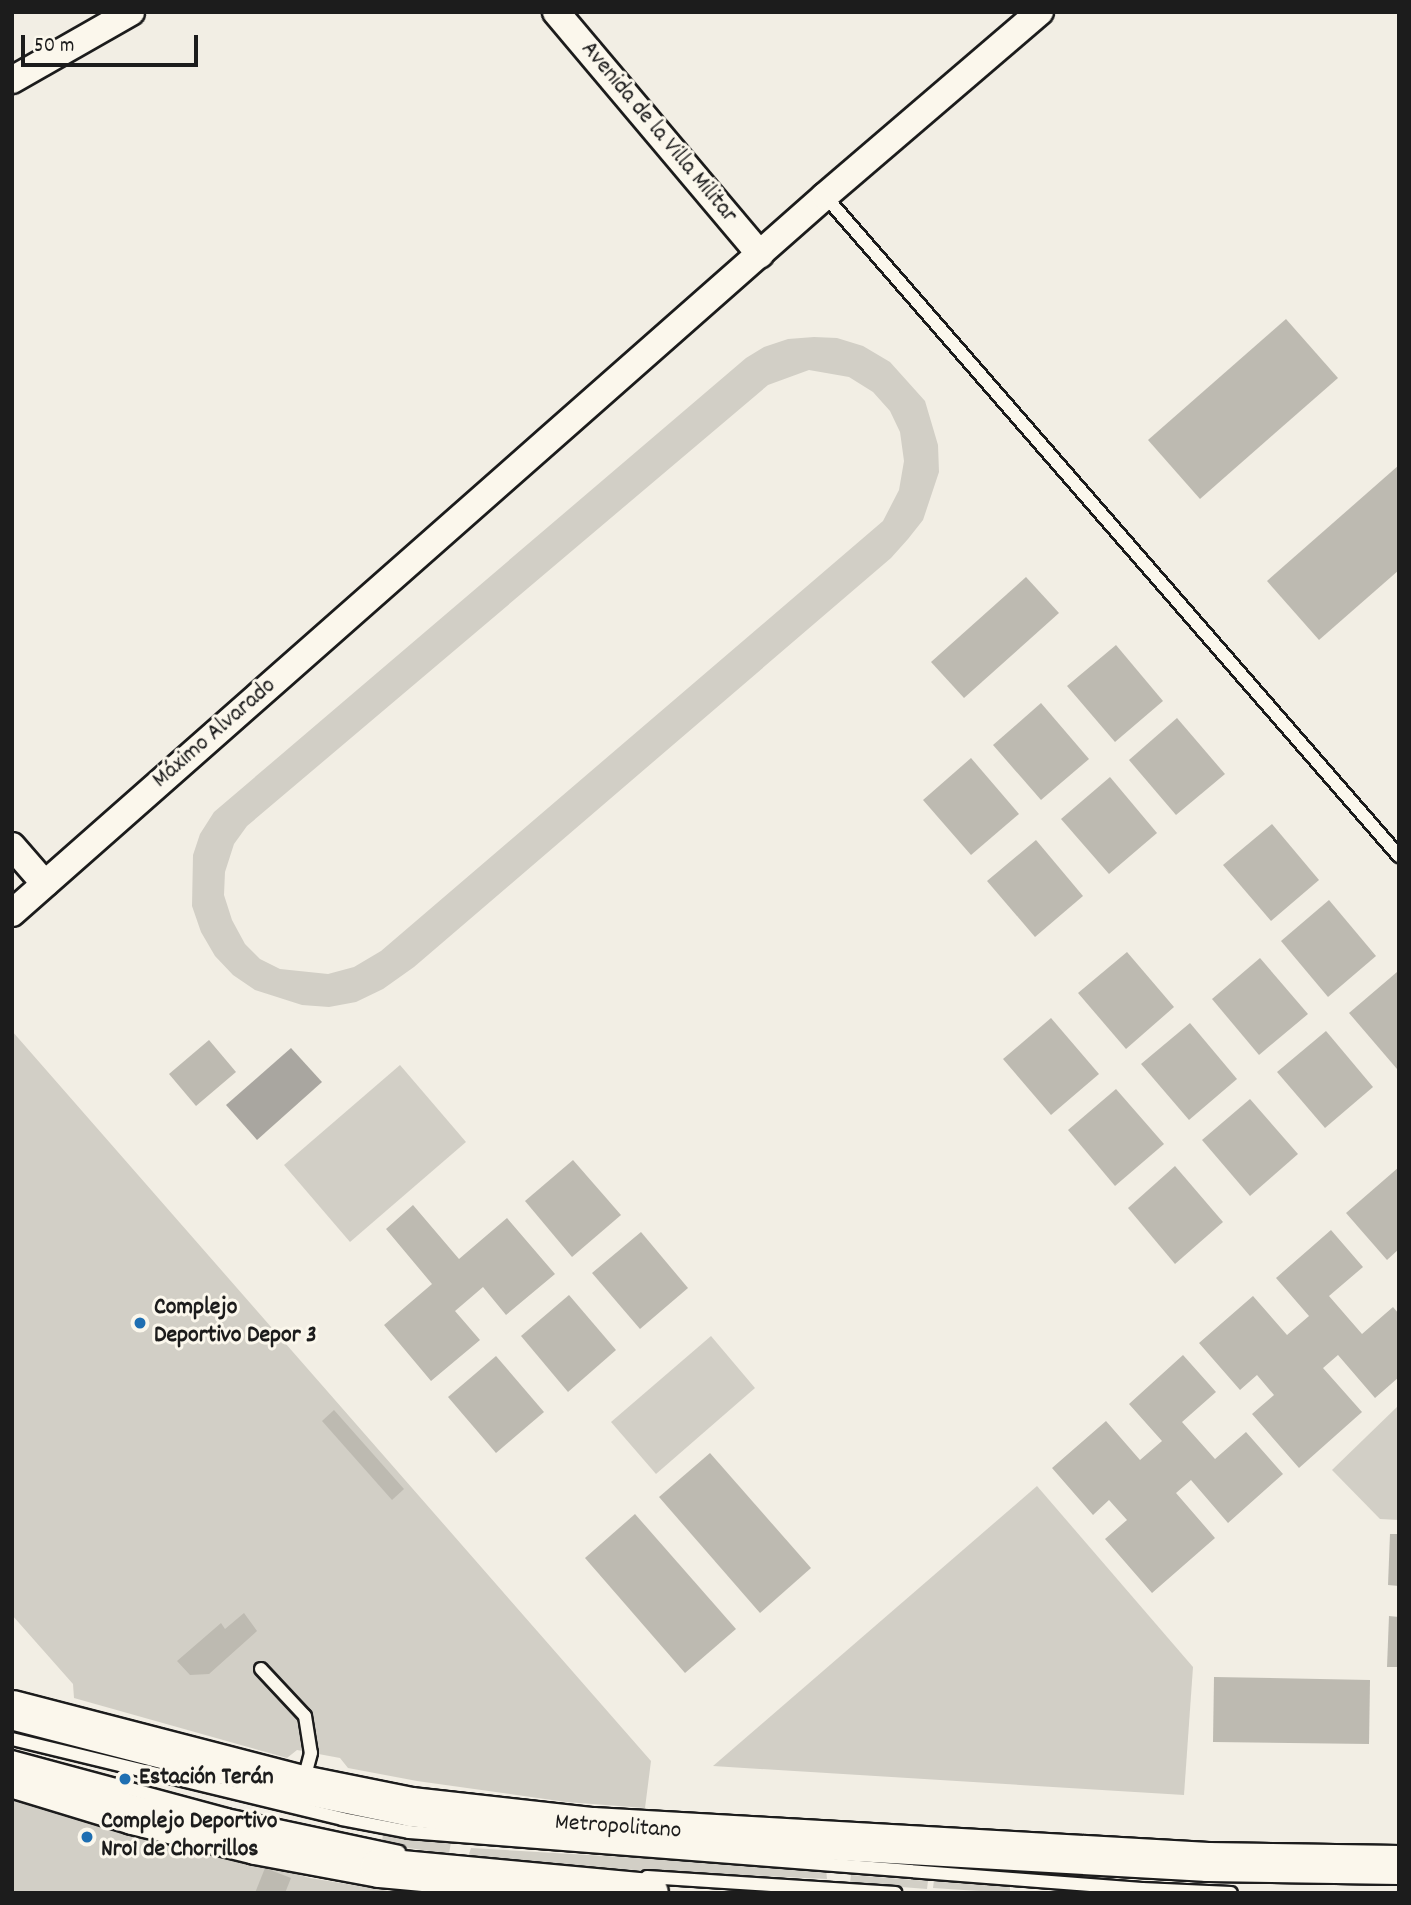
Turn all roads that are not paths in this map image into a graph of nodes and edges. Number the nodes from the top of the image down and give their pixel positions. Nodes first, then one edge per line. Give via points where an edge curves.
1 (131, 12) edge
2 (556, 12) edge
3 (1040, 12) edge
4 (12, 80) edge
5 (825, 197) junction
6 (760, 254) junction
7 (12, 846) edge
8 (1399, 856) edge
9 (44, 884) junction
10 (12, 912) edge
11 (261, 1669) dead end
12 (12, 1710) edge
13 (12, 1739) edge
14 (12, 1757) edge
15 (12, 1778) edge
16 (303, 1785) junction
17 (410, 1855) dead end
18 (449, 1860) dead end
19 (1399, 1865) edge
20 (608, 1875) dead end
21 (642, 1885) edge
22 (895, 1893) edge
23 (1231, 1893) edge

1 - 4 street
2 - 6 street, Avenida de la Villa Militar
3 - 5 street, Máximo Alvarado
5 - 6 street, Máximo Alvarado
5 - 8 lane
6 - 9 street, Máximo Alvarado
7 - 9 street
9 - 10 street, Máximo Alvarado
11 - 16 lane via 305,1716 311,1753
12 - 16 main road
13 - 23 lane, Metropolitano via 409,1832
14 - 17 lane via 227,1815
15 - 21 main road via 243,1842 380,1868
16 - 19 main road via 411,1807 593,1827 1208,1862
18 - 20 lane, Metropolitano
21 - 22 lane, Metropolitano

